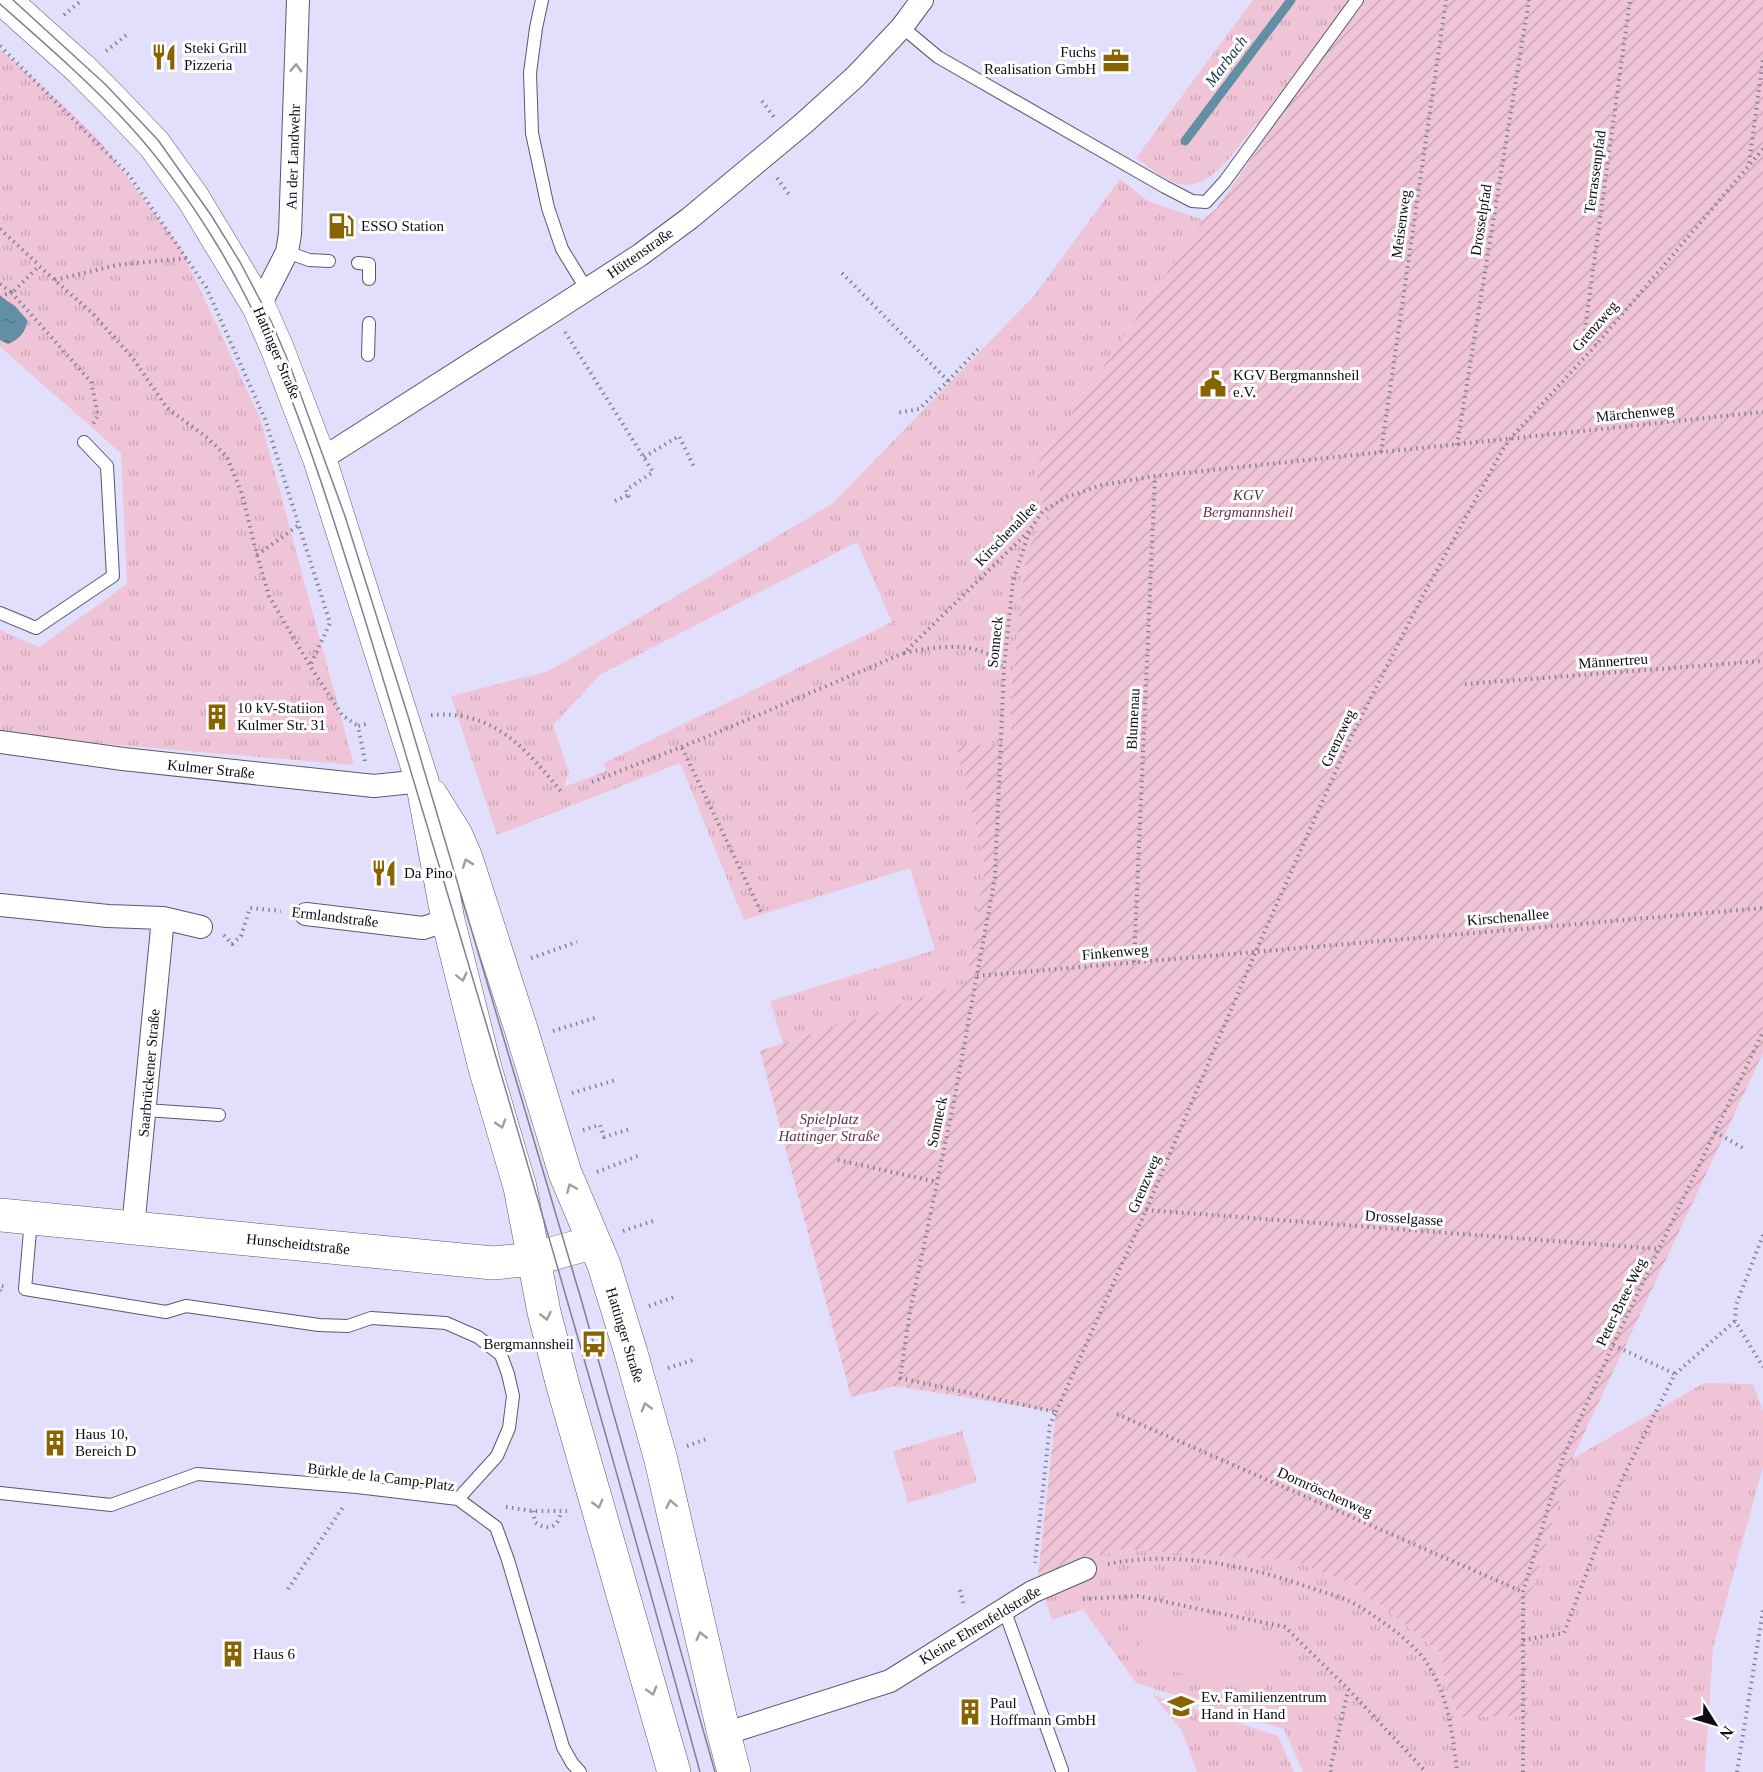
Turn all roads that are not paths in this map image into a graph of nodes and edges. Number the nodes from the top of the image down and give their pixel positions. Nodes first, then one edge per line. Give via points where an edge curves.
1 (3, 0) edge
2 (298, 0) edge
3 (542, 0) edge
4 (922, 0) edge
5 (1357, 0) edge
6 (902, 27) junction
7 (287, 252) junction
8 (329, 261) dead end
9 (358, 263) dead end
10 (369, 279) dead end
11 (587, 290) junction
12 (259, 307) junction
13 (369, 323) dead end
14 (368, 355) dead end
15 (84, 442) road end
16 (320, 460) junction
17 (0, 613) edge
18 (0, 742) edge
19 (422, 781) junction
20 (0, 905) edge
21 (482, 909) junction
22 (306, 914) road end
23 (163, 918) junction
24 (448, 920) junction
25 (201, 927) dead end
26 (145, 1110) junction
27 (219, 1115) dead end
28 (15, 1216) edge
29 (133, 1228) junction
30 (594, 1242) junction
31 (534, 1259) junction
32 (0, 1493) edge
33 (458, 1499) junction
34 (1085, 1569) road end
35 (1004, 1609) junction
36 (724, 1734) junction
37 (670, 1769) edge
38 (1062, 1770) dead end
39 (580, 1772) edge
40 (734, 1772) edge

1 - 12 main road, Hattinger Straße via 90,78 154,144 193,198
7 -> 2 street, An der Landwehr
3 - 11 lane via 530,73 532,133 548,208 562,249
4 - 6 street, Hüttenstraße
5 - 6 lane via 1225,182 1206,202 1192,201 1164,188 938,57
6 - 11 street, Hüttenstraße via 856,76 761,159 690,218
7 - 8 lane via 309,260
7 - 12 street, An der Landwehr
9 - 10 lane via 369,264
11 - 16 street, Hüttenstraße
12 - 16 main road, Hattinger Straße
13 - 14 lane
15 - 17 lane via 106,466 113,576 36,628
16 - 19 main road, Hattinger Straße
18 - 19 street, Kulmer Straße via 374,786
21 -> 19 main road, Hattinger Straße via 456,835
19 - 24 main road, Hattinger Straße
20 - 23 street
21 - 24 main road
30 -> 21 main road, Hattinger Straße via 565,1173
22 - 24 street, Ermlandstraße via 423,928
23 - 25 street
23 - 26 street, Saarbrückener Straße
24 -> 31 main road, Hattinger Straße via 484,1068 520,1187
26 - 27 lane
26 - 29 street, Saarbrückener Straße
28 - 29 main road, Hunscheidtstraße
28 - 33 lane via 25,1290 166,1312 186,1306 319,1325 348,1326 371,1318 446,1323 478,1337 501,1355 513,1396 509,1428 497,1456
29 - 31 main road, Hunscheidtstraße via 493,1263
30 - 31 main road, Hunscheidtstraße
36 -> 30 main road, Hattinger Straße via 661,1460 619,1312
31 -> 37 main road, Hattinger Straße via 563,1386
32 - 33 lane, Bürkle de la Camp-Platz via 111,1505 197,1474
33 - 39 lane, Bürkle de la Camp-Platz via 496,1527 562,1747
34 - 35 street, Kleine Ehrenfeldstraße
35 - 36 street, Kleine Ehrenfeldstraße via 890,1681
35 - 38 lane
36 - 40 main road, Hattinger Straße

